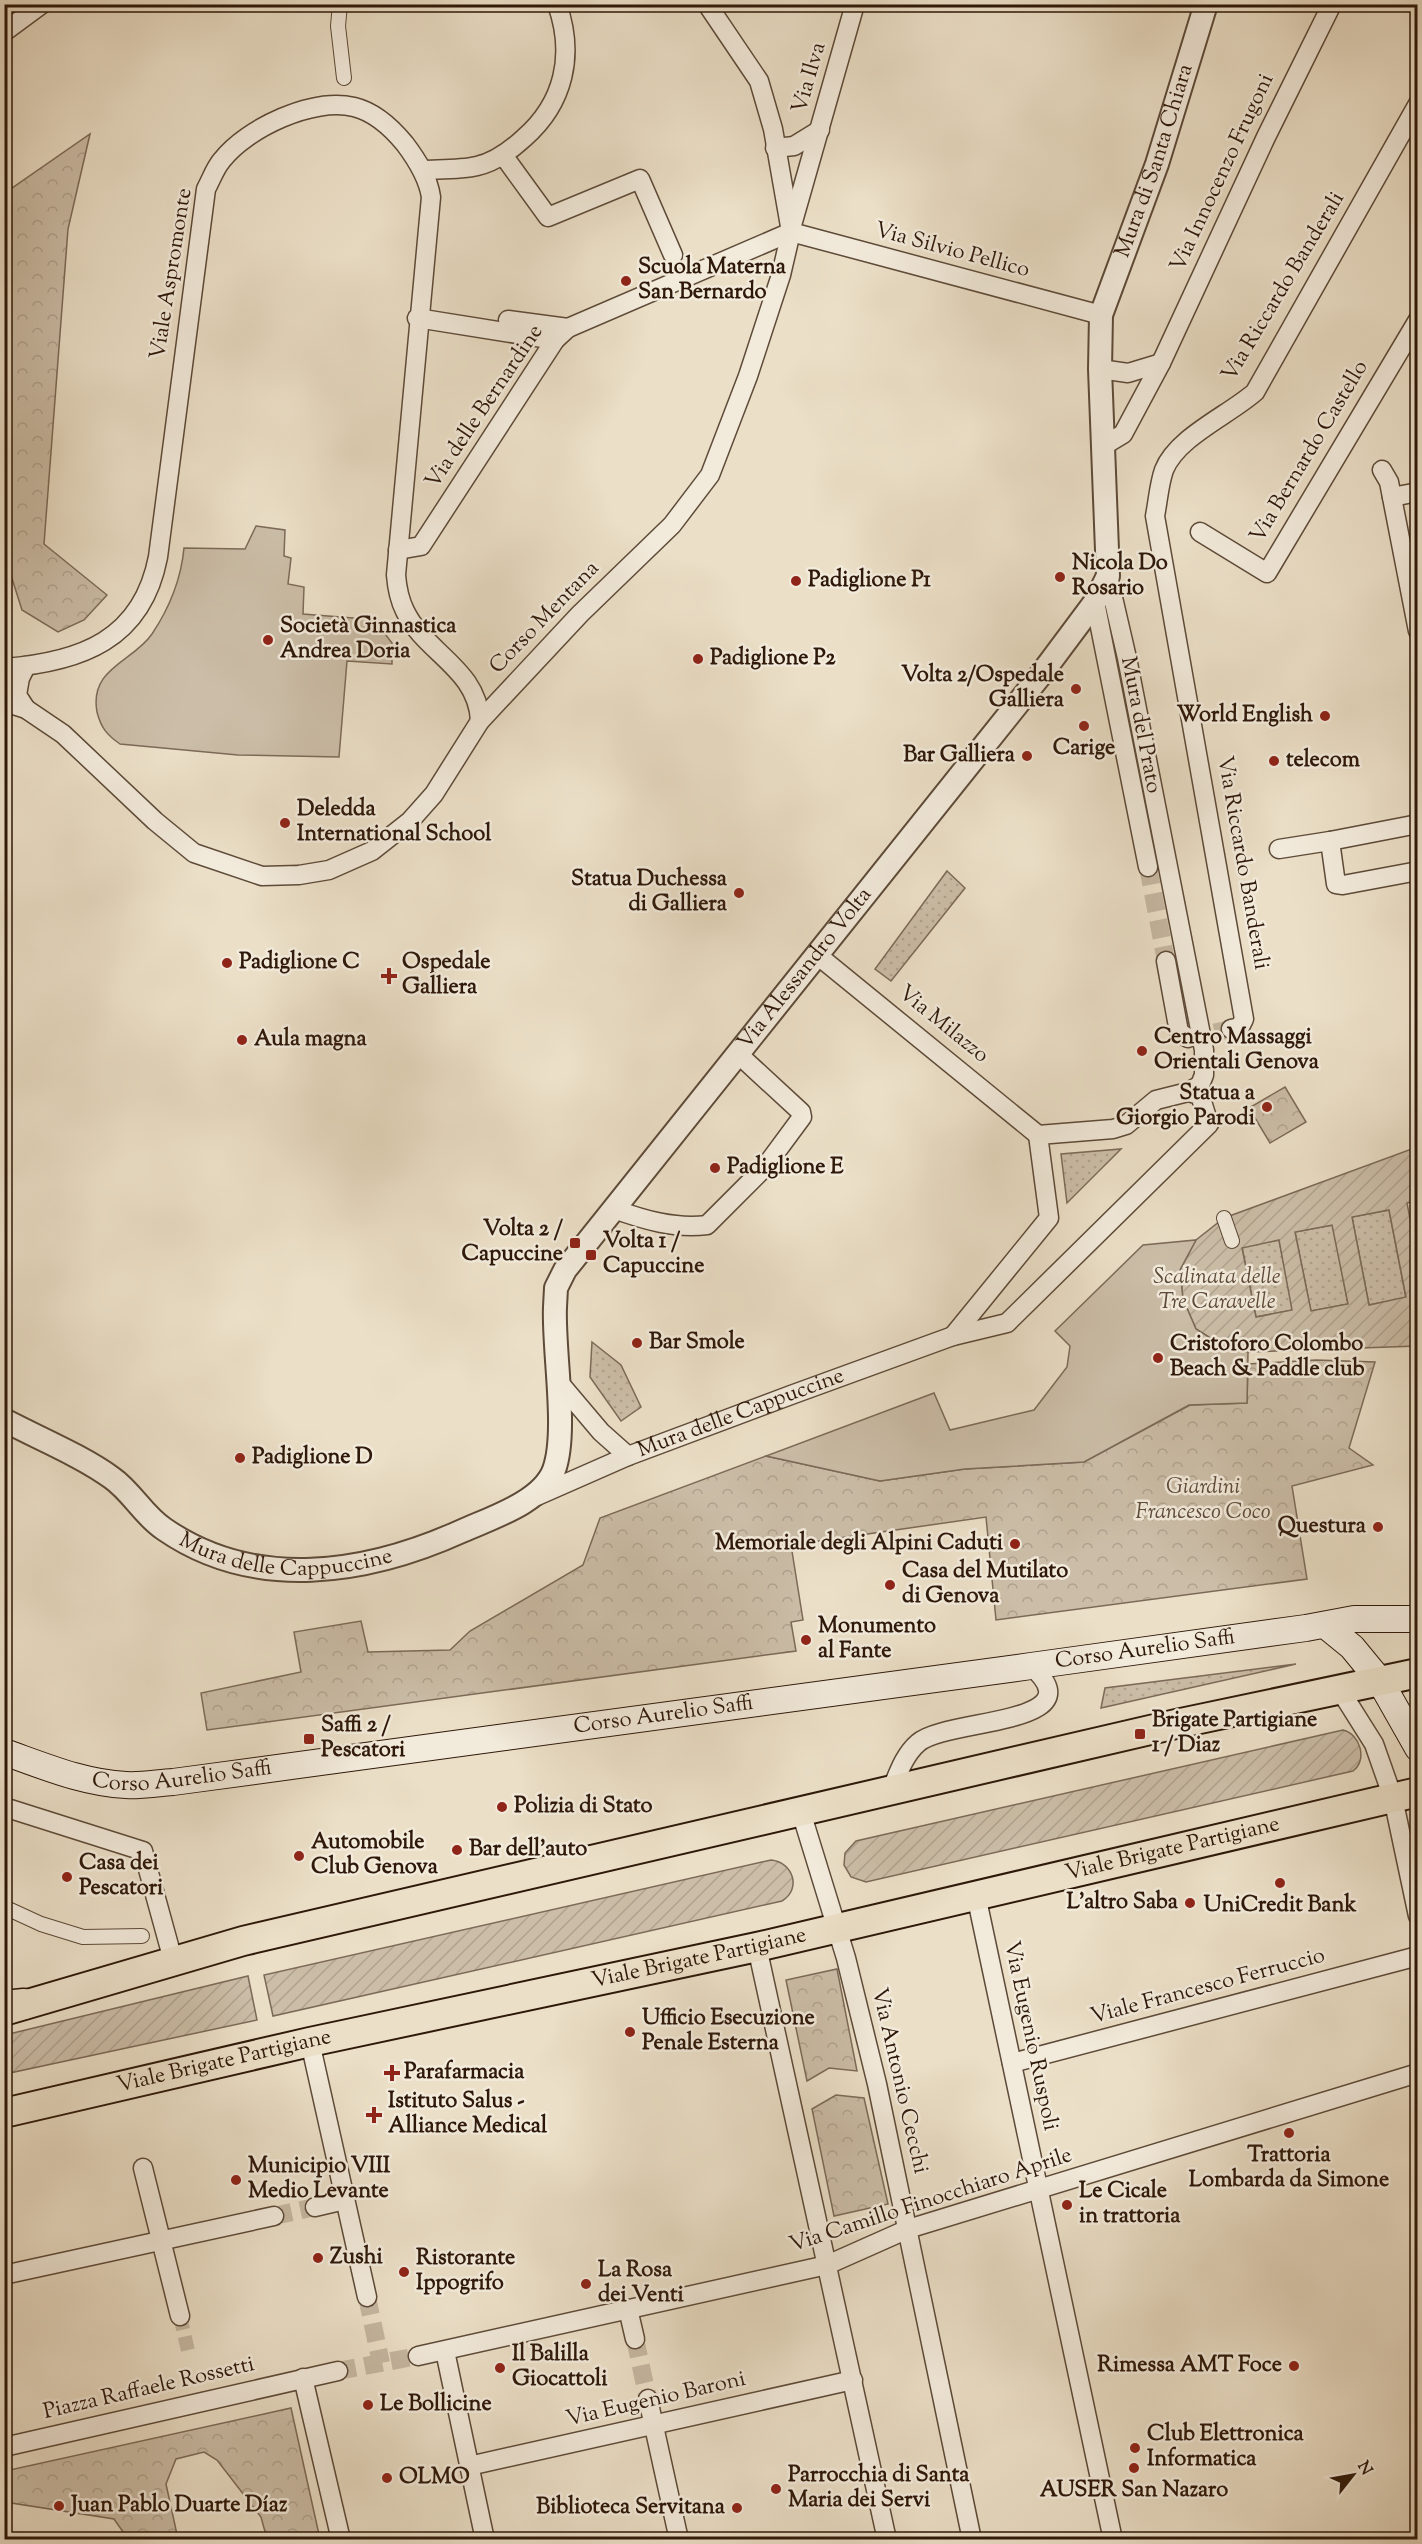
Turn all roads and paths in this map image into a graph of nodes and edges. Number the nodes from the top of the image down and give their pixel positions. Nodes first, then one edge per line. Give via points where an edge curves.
1 (42, 4) edge
2 (340, 4) edge
3 (557, 4) edge
4 (707, 4) edge
5 (855, 4) edge
6 (1206, 4) edge
7 (1332, 4) edge
8 (4, 32) edge
9 (344, 78) dead end
10 (1418, 104) edge
11 (820, 130) junction
12 (775, 148) junction
13 (502, 155) junction
14 (422, 170) junction
15 (791, 232) junction
16 (673, 255) dead end
17 (435, 310) dead end
18 (1101, 315) junction
19 (417, 318) junction
20 (1418, 320) edge
21 (562, 334) junction
22 (1161, 363) junction
23 (1100, 369) junction
24 (1102, 446) junction
25 (1382, 470) dead end
26 (1418, 492) edge
27 (1392, 497) junction
28 (1200, 532) dead end
29 (398, 550) junction
30 (1108, 576) junction
31 (1095, 602) junction
32 (1418, 631) edge
33 (26, 666) junction
34 (4, 668) edge
35 (4, 702) edge
36 (26, 709) junction
37 (480, 720) junction
38 (1418, 824) edge
39 (1330, 841) junction
40 (1279, 849) dead end
41 (1148, 867) tunnel mouth
42 (1418, 871) edge
43 (816, 954) junction
44 (1166, 961) tunnel mouth
45 (1231, 1029) dead end
46 (1188, 1038) dead end
47 (737, 1053) junction
48 (1188, 1092) junction
49 (1038, 1135) junction
50 (615, 1209) junction
51 (1224, 1218) dead end
52 (1232, 1241) dead end
53 (953, 1336) junction
54 (557, 1380) junction
55 (4, 1419) edge
56 (559, 1431) joint
57 (628, 1456) junction
58 (532, 1498) junction
59 (1418, 1611) edge
60 (1398, 1617) edge
61 (1325, 1625) junction
62 (1031, 1666) junction
63 (1418, 1673) edge
64 (1380, 1681) junction
65 (1340, 1690) junction
66 (1418, 1748) edge
67 (4, 1752) edge
68 (891, 1791) junction
69 (1405, 1795) edge
70 (4, 1807) edge
71 (801, 1812) junction
72 (976, 1895) junction
73 (4, 1907) edge
74 (1418, 1916) edge
75 (836, 1927) junction
76 (142, 1936) dead end
77 (757, 1947) junction
78 (1418, 1956) edge
79 (173, 1960) junction
80 (11, 2007) edge
81 (310, 2042) junction
82 (1012, 2063) junction
83 (1418, 2073) edge
84 (4, 2113) edge
85 (143, 2168) dead end
86 (1038, 2189) junction
87 (345, 2200) junction
88 (315, 2207) tunnel mouth
89 (274, 2216) tunnel mouth
90 (908, 2229) junction
91 (161, 2240) junction
92 (827, 2265) junction
93 (8, 2274) dead end
94 (367, 2297) tunnel mouth
95 (628, 2309) junction
96 (180, 2316) tunnel mouth
97 (635, 2338) tunnel mouth
98 (445, 2351) junction
99 (418, 2356) tunnel mouth
100 (338, 2371) tunnel mouth
101 (303, 2378) junction
102 (852, 2380) junction
103 (648, 2399) tunnel mouth
104 (653, 2425) junction
105 (4, 2447) edge
106 (469, 2466) junction
107 (341, 2540) edge
108 (485, 2540) edge
109 (679, 2540) edge
110 (887, 2540) edge
111 (972, 2540) edge
112 (1113, 2540) edge

1 - 8 street
2 - 9 street via 338,26
3 - 13 street via 566,40 561,85 541,123
4 - 12 street, Corso Mentana via 759,81
5 - 11 street, Via Ilva
6 - 18 street, Mura di Santa Chiara via 1157,164
7 - 22 street, Via Innocenzo Frugoni
10 - 45 street, Via Riccardo Banderali via 1255,392 1200,431 1164,469 1155,516 1244,1019 1240,1027
11 - 12 street, Via Ilva via 794,146
11 - 15 street, Via Ilva
12 - 15 street, Corso Mentana
13 - 14 street via 477,166
13 - 16 street via 548,217 640,179
14 - 19 street, Viale Aspromonte via 430,198
14 - 33 street, Viale Aspromonte via 411,152 374,114 342,105 277,119 237,145 221,161 206,189 154,580 144,602 116,635 88,652
15 - 18 street, Via Silvio Pellico
15 - 21 street, Via delle Bernardine
15 - 37 street, Corso Mentana via 748,376 710,475 672,525 580,614
17 - 21 street
18 - 23 street, Mura del Prato
19 - 21 street
19 - 29 street, Viale Aspromonte
20 - 28 street, Via Bernardo Castello via 1267,573
21 - 29 street, Via delle Bernardine via 421,546
22 - 23 street via 1128,373
22 - 24 street, Via Innocenzo Frugoni via 1123,434
23 - 24 street, Mura del Prato
24 - 30 street, Mura del Prato
25 - 27 street
26 - 27 street
27 - 32 street
29 - 37 street, Viale Aspromonte via 398,594 406,614 476,693
30 - 31 street, Via Alessandro Volta
30 - 48 street, Mura del Prato via 1204,1050 1204,1075 1200,1085
31 - 41 street
31 - 43 street, Via Alessandro Volta
33 - 34 street
33 - 36 street via 17,695
35 - 36 street, Corso Mentana
36 - 37 street, Corso Mentana via 63,734 194,853 262,876 329,870 372,851 434,794
38 - 39 street
39 - 40 street
39 - 42 street via 1336,884
43 - 47 street, Via Alessandro Volta
43 - 49 street, Via Milazzo
44 - 46 street via 1179,1032
47 - 50 street, Via Alessandro Volta
47 - 50 street via 801,1112 802,1117 765,1167 707,1225 652,1222
48 - 49 street via 1156,1100 1126,1125 1113,1129
48 - 53 street, Mura delle Cappuccine via 1200,1095 1209,1124 1007,1323
49 - 53 street via 1049,1218
50 - 54 street, Via Alessandro Volta via 565,1270 556,1288
51 - 52 street
53 - 57 street, Mura delle Cappuccine
54 - 56 street, Via Alessandro Volta
54 - 57 street via 601,1432
55 - 58 street, Mura delle Cappuccine via 111,1477 162,1528 188,1544 218,1557 310,1572 372,1564 452,1536
56 - 58 street, Mura delle Cappuccine via 554,1470
57 - 58 street, Mura delle Cappuccine
59 - 60 street, Corso Aurelio Saffi
60 - 61 main road, Corso Aurelio Saffi via 1354,1618
61 - 62 main road, Corso Aurelio Saffi
61 - 64 main road via 1352,1647
62 - 67 main road, Corso Aurelio Saffi via 129,1786 63,1774
62 - 68 street via 1049,1689 1045,1705 1008,1718 937,1733 918,1742 904,1761
63 - 64 main road
64 - 65 main road
64 - 66 main road
65 - 68 main road
65 - 69 street
68 - 71 main road
69 - 72 main road, Viale Brigate Partigiane
69 - 74 street
70 - 79 street via 143,1851
71 - 75 street, Via Antonio Cecchi
71 - 79 main road
72 - 75 main road, Viale Brigate Partigiane
72 - 82 street, Via Eugenio Ruspoli
73 - 76 street via 83,1937
75 - 77 main road, Viale Brigate Partigiane
75 - 90 street, Via Antonio Cecchi via 877,2084
77 - 81 main road, Viale Brigate Partigiane
77 - 92 street
78 - 82 street, Viale Francesco Ferruccio
79 - 80 main road
81 - 84 main road, Viale Brigate Partigiane
81 - 87 street
82 - 86 street, Via Eugenio Ruspoli
83 - 86 street, Via Camillo Finocchiaro Aprile
85 - 91 street
86 - 90 street, Via Camillo Finocchiaro Aprile
86 - 112 street, Via Eugenio Ruspoli
87 - 88 street
87 - 94 street
89 - 91 street
90 - 92 street, Via Camillo Finocchiaro Aprile
90 - 111 street, Via Antonio Cecchi
91 - 93 street
91 - 96 street
92 - 95 street, Via Camillo Finocchiaro Aprile
92 - 102 street
95 - 97 street
95 - 98 street, Via Camillo Finocchiaro Aprile
98 - 99 street, Via Camillo Finocchiaro Aprile
98 - 106 street
100 - 101 street, Piazza Raffaele Rossetti
101 - 105 street, Piazza Raffaele Rossetti
101 - 107 street
102 - 104 street, Via Eugenio Baroni
102 - 110 street
103 - 104 street
104 - 106 street, Via Eugenio Baroni
104 - 109 street
106 - 108 street

